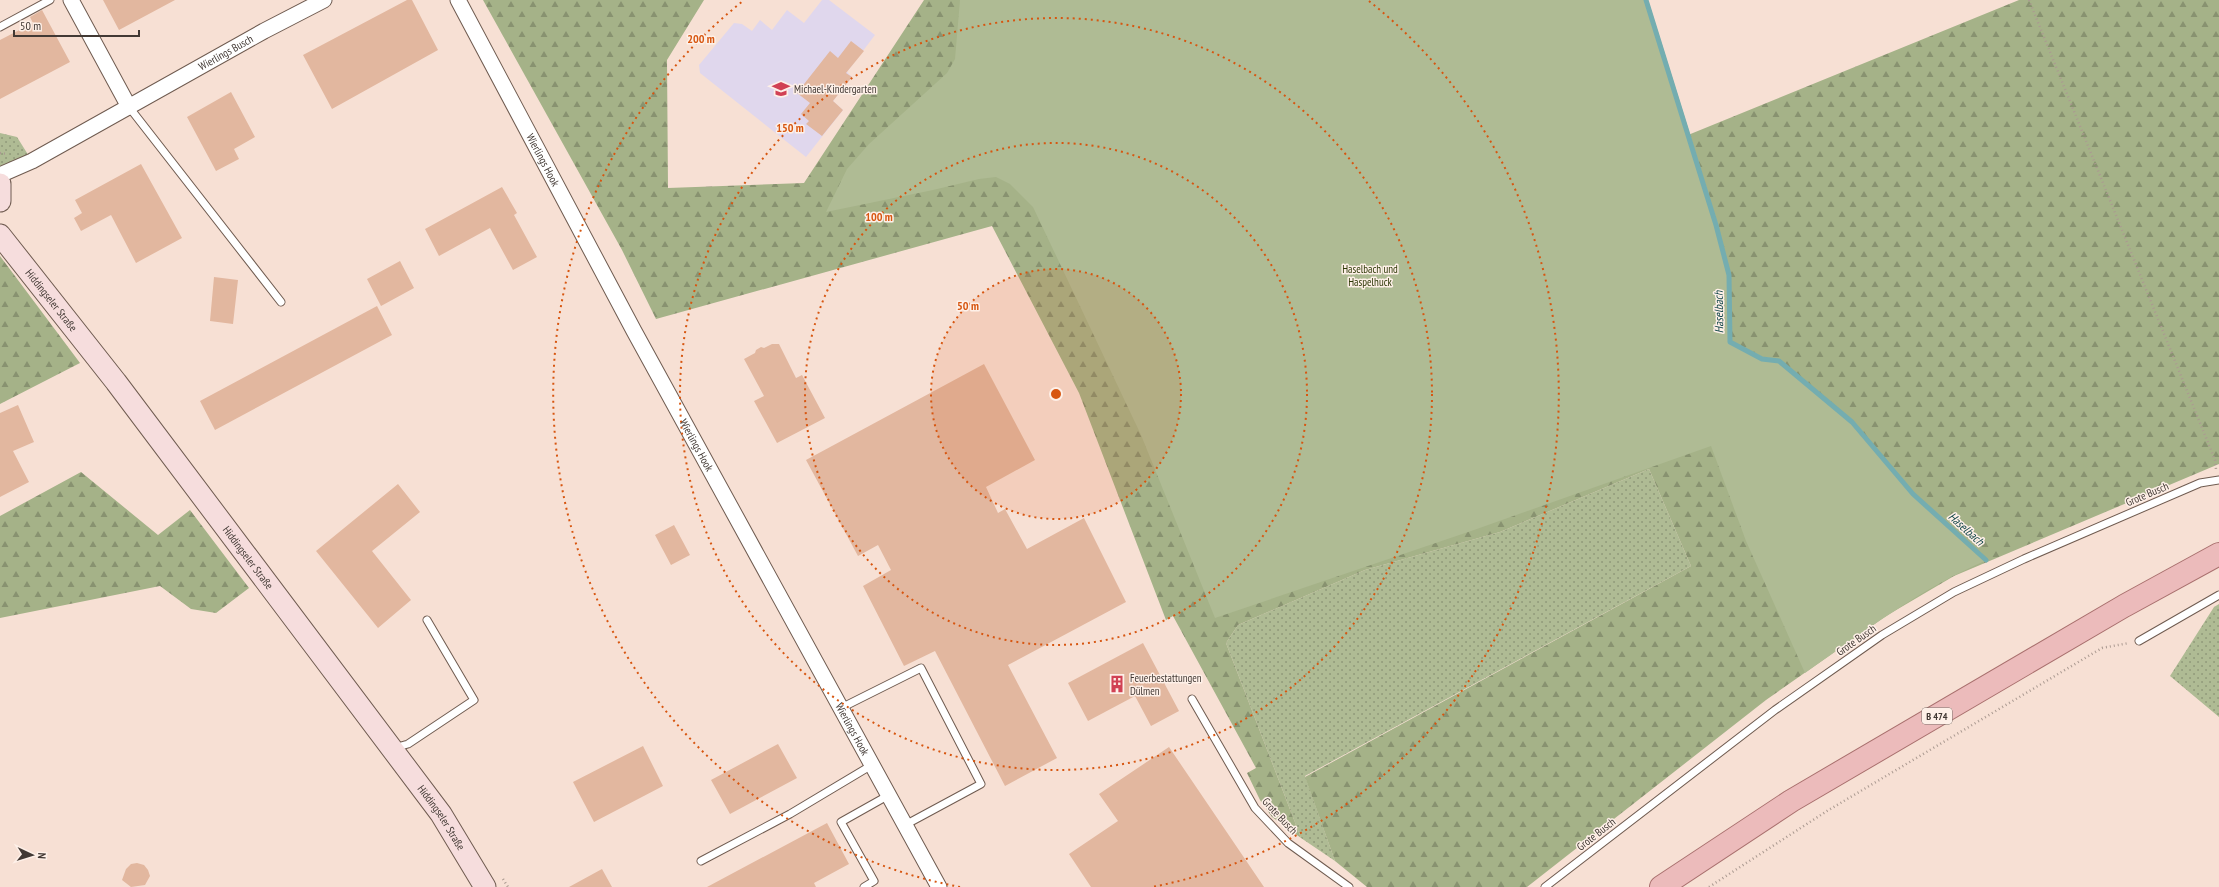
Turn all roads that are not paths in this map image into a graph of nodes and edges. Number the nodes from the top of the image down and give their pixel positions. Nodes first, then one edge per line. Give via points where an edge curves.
1 (50, 0) edge
2 (71, 0) edge
3 (324, 0) edge
4 (458, 0) edge
5 (0, 27) edge
6 (129, 107) junction
7 (0, 175) edge
8 (0, 184) edge
9 (0, 201) edge
10 (0, 235) edge
11 (281, 302) dead end
12 (2218, 480) edge
13 (2219, 554) edge
14 (2219, 595) edge
15 (427, 620) dead end
16 (2139, 641) road end
17 (1192, 699) dead end
18 (840, 708) junction
19 (392, 749) junction
20 (872, 765) junction
21 (889, 796) junction
22 (905, 825) junction
23 (701, 861) dead end
24 (485, 887) edge
25 (864, 887) edge
26 (939, 887) edge
27 (1349, 887) edge
28 (1545, 887) edge
29 (1661, 887) edge

1 - 5 lane
2 - 6 street
3 - 6 street, Wierlings Busch
4 - 18 street, Wierlings Hook via 634,331
6 - 7 street, Wierlings Busch via 32,161
6 - 11 lane
8 - 9 street
10 - 19 street, Hiddingseler Straße via 116,382
12 - 28 lane, Grote Busch via 2200,484 2024,559 1954,592 1882,635 1775,710
13 - 29 main road, B 474 via 2124,606 1791,801
14 - 16 lane
15 - 19 lane via 474,700 408,744
17 - 27 lane, Grote Busch via 1255,808 1288,843
18 - 20 street, Wierlings Hook
18 - 22 lane via 920,668 981,784
19 - 24 street, Hiddingseler Straße via 441,814
20 - 21 street, Wierlings Hook
20 - 23 lane via 790,814
21 - 22 street, Wierlings Hook
21 - 25 lane via 842,822 874,882
22 - 26 street, Wierlings Hook

